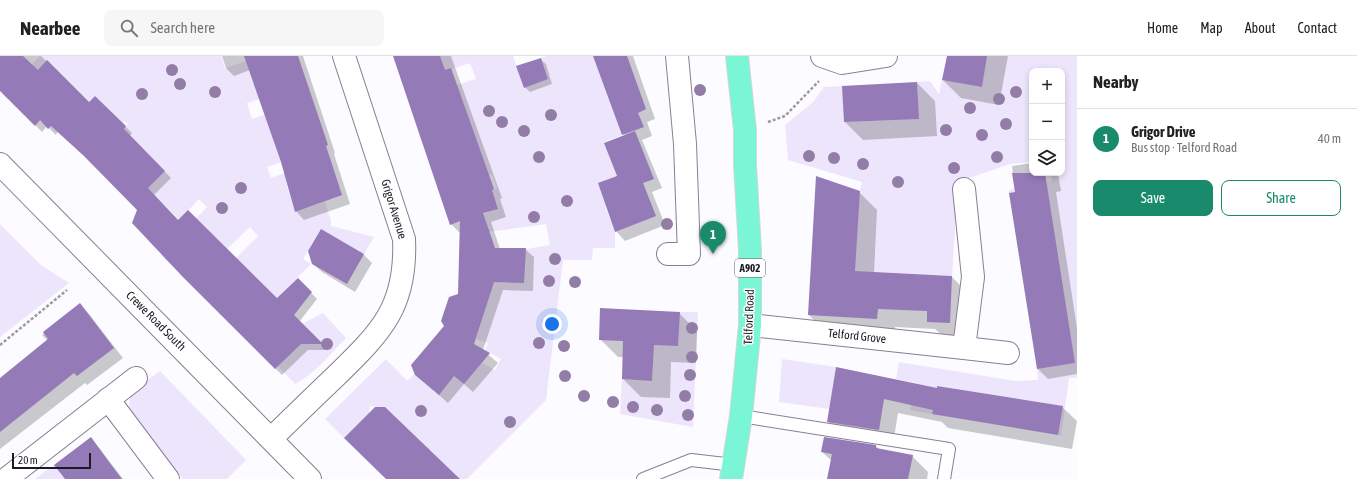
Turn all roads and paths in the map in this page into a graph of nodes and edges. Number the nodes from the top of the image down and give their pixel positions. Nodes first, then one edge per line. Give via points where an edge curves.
1 (344, 56) edge
2 (677, 56) edge
3 (737, 56) edge
4 (886, 56) edge
5 (828, 58) edge
6 (745, 130) junction
7 (0, 164) edge
8 (964, 189) dead end
9 (668, 254) dead end
10 (67, 290) dead end
11 (750, 324) junction
12 (0, 345) edge
13 (964, 348) junction
14 (1008, 352) dead end
15 (136, 378) dead end
16 (108, 399) junction
17 (741, 416) junction
18 (272, 438) junction
19 (732, 472) edge
20 (308, 478) edge
21 (6, 479) edge
22 (168, 479) edge
23 (643, 479) edge
24 (944, 479) edge

1 - 18 street, Grigor Avenue via 404,239 403,278 391,312 377,335
2 - 9 street via 686,144 689,254
3 - 6 main road, Telford Road / A902
4 - 5 street via 842,63
5 - 6 path via 824,75 785,116
6 - 11 main road, Telford Road / A902
7 - 18 street, Crewe Road South
8 - 13 street via 973,277
10 - 12 path
11 - 13 street, Telford Grove
11 - 17 main road, Telford Road / A902
13 - 14 street, Telford Grove
15 - 16 street
16 - 21 street
16 - 22 street
17 - 19 main road, Telford Road / A902
17 - 24 lane via 949,449
18 - 20 street, Crewe Road South
19 - 23 lane via 691,460

